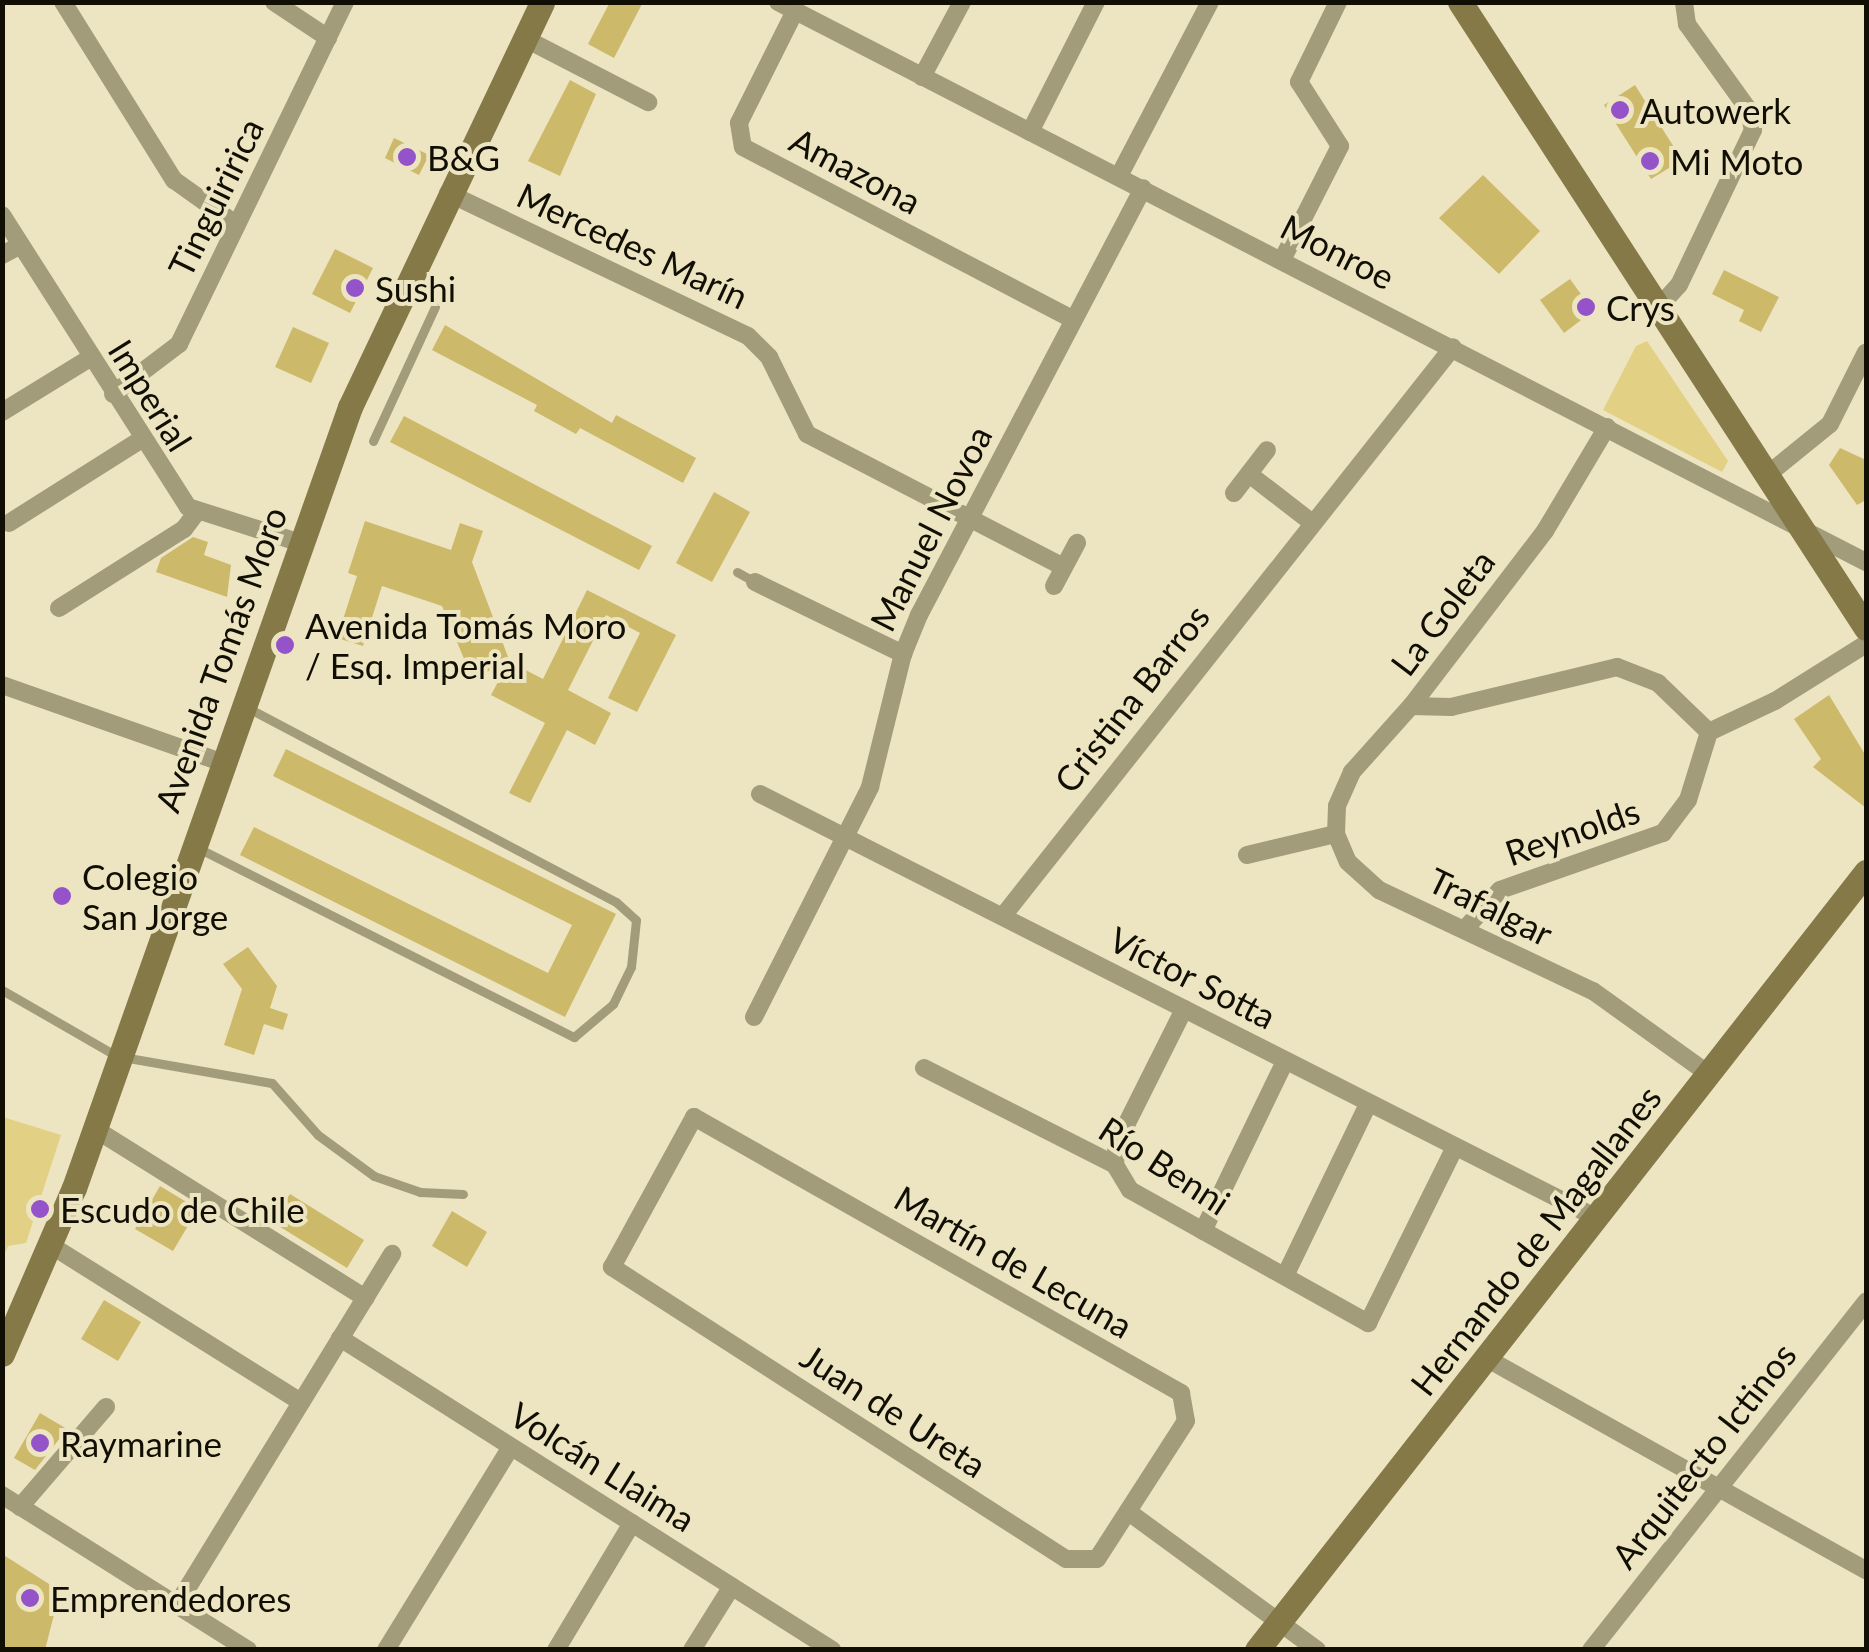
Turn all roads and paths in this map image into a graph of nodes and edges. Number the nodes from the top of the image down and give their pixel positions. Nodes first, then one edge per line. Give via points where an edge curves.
1 (63, 2) edge
2 (274, 2) edge
3 (345, 2) edge
4 (542, 2) edge
5 (962, 2) edge
6 (1096, 2) edge
7 (1210, 2) edge
8 (1338, 2) edge
9 (1460, 2) edge
10 (1684, 2) edge
11 (786, 7) edge
12 (328, 38) junction
13 (524, 38) junction
14 (922, 78) junction
15 (648, 102) dead end
16 (1030, 132) junction
17 (1119, 176) junction
18 (1143, 188) junction
19 (448, 194) junction
20 (2, 216) edge
21 (238, 225) junction
22 (21, 245) junction
23 (2, 255) edge
24 (1282, 260) junction
25 (435, 307) dead end
26 (1658, 308) junction
27 (1074, 320) junction
28 (1453, 347) junction
29 (1866, 352) edge
30 (90, 358) junction
31 (112, 394) junction
32 (2, 412) edge
33 (1607, 427) junction
34 (142, 440) junction
35 (373, 441) dead end
36 (1266, 450) dead end
37 (1248, 474) junction
38 (1767, 475) junction
39 (1234, 493) dead end
40 (196, 513) junction
41 (970, 516) junction
42 (1312, 522) junction
43 (9, 523) dead end
44 (1800, 525) junction
45 (298, 542) junction
46 (1077, 543) dead end
47 (1866, 562) edge
48 (1064, 567) junction
49 (737, 572) dead end
50 (754, 582) joint
51 (1054, 586) dead end
52 (59, 608) dead end
53 (1866, 628) edge
54 (1866, 644) edge
55 (902, 654) junction
56 (2, 685) edge
57 (241, 704) junction
58 (1411, 706) junction
59 (1709, 732) junction
60 (221, 762) junction
61 (760, 794) dead end
62 (1336, 834) junction
63 (846, 837) junction
64 (192, 844) junction
65 (1247, 854) dead end
66 (1866, 872) edge
67 (1003, 916) junction
68 (1465, 928) junction
69 (2, 990) edge
70 (1184, 1009) junction
71 (754, 1017) dead end
72 (117, 1056) junction
73 (1285, 1061) junction
74 (924, 1068) dead end
75 (1710, 1075) junction
76 (1368, 1104) junction
77 (94, 1129) junction
78 (1455, 1148) junction
79 (1114, 1165) junction
80 (463, 1194) dead end
81 (1597, 1218) junction
82 (1203, 1231) junction
83 (52, 1246) junction
84 (392, 1254) dead end
85 (612, 1267) joint
86 (1285, 1276) junction
87 (365, 1298) junction
88 (1866, 1302) edge
89 (340, 1338) junction
90 (2, 1354) edge
91 (1486, 1358) junction
92 (301, 1402) junction
93 (106, 1407) dead end
94 (512, 1446) junction
95 (1718, 1488) junction
96 (2, 1496) edge
97 (20, 1506) junction
98 (1130, 1513) junction
99 (632, 1523) junction
100 (1866, 1570) edge
101 (732, 1586) junction
102 (177, 1604) junction
103 (1280, 1620) junction
104 (248, 1650) edge
105 (386, 1650) edge
106 (556, 1650) edge
107 (692, 1650) edge
108 (832, 1650) edge
109 (1257, 1650) edge
110 (1317, 1650) edge
111 (1591, 1650) edge

1 - 21 street via 174,180
2 - 12 street
3 - 12 street, Tinguiririca
4 - 13 main road, Avenida Tomás Moro
5 - 14 street
6 - 16 street
7 - 17 street
8 - 24 street via 1298,82 1340,146
9 - 26 main road
10 - 26 street via 1688,24 1748,110 1753,130 1679,285
11 - 14 street, Monroe
11 - 27 street, Amazona via 739,123 743,147
12 - 21 street, Tinguiririca
13 - 15 street
13 - 19 main road, Avenida Tomás Moro
14 - 16 street, Monroe
16 - 17 street, Monroe
17 - 18 street, Monroe
18 - 24 street, Monroe
18 - 27 street, Manuel Novoa
19 - 41 street, Mercedes Marín via 748,336 769,358 807,434
19 - 45 main road, Avenida Tomás Moro via 350,407
20 - 22 street, Imperial
21 - 31 street, Tinguiririca via 179,344
22 - 23 street
22 - 30 street, Imperial
24 - 28 street, Monroe
25 - 35 lane
26 - 38 main road
27 - 41 street, Manuel Novoa
28 - 33 street, Monroe
28 - 42 street, Cristina Barros
29 - 38 street via 1830,424
30 - 31 street, Imperial
30 - 32 street
31 - 34 street, Imperial
33 - 44 street, Monroe
33 - 58 street, La Goleta via 1545,531
34 - 40 street, Imperial
34 - 43 street
36 - 37 street
37 - 39 street
37 - 42 street
38 - 44 main road
40 - 45 street
40 - 52 street via 184,530
41 - 48 street, Mercedes Marín
41 - 55 street, Manuel Novoa
42 - 67 street, Cristina Barros
44 - 47 street, Monroe
44 - 53 main road
45 - 57 main road, Avenida Tomás Moro
46 - 48 street
48 - 51 street
49 - 50 lane
50 - 55 street
54 - 59 street via 1776,701
55 - 63 street, Manuel Novoa via 883,753
56 - 60 street
57 - 60 main road, Avenida Tomás Moro
57 - 64 lane via 616,902 636,920 631,967 613,1004 574,1036
58 - 59 street via 1451,707 1632,668
58 - 62 street, La Goleta via 1352,772 1337,806
59 - 68 street, Reynolds via 1688,800 1664,834 1500,890
60 - 64 main road, Avenida Tomás Moro
61 - 63 street, Víctor Sotta
62 - 65 street
62 - 68 street, Trafalgar via 1368,882
63 - 67 street, Víctor Sotta
63 - 71 street, Manuel Novoa
64 - 72 main road, Avenida Tomás Moro
66 - 75 main road, Hernando de Magallanes
67 - 70 street, Víctor Sotta
68 - 75 street, Trafalgar via 1593,991
69 - 72 lane
70 - 73 street, Víctor Sotta
70 - 79 street via 1117,1143
72 - 77 main road, Avenida Tomás Moro
72 - 80 lane via 272,1082 318,1136 374,1176 420,1192
73 - 76 street, Víctor Sotta
73 - 82 street
74 - 79 street, Río Benni
75 - 81 main road, Hernando de Magallanes
76 - 78 street, Víctor Sotta
76 - 86 street
77 - 83 main road, Avenida Tomás Moro
77 - 87 street
78 - 81 street, Víctor Sotta
78 - 86 street, Río Benni via 1368,1323
79 - 82 street, Río Benni via 1130,1190
81 - 91 main road, Hernando de Magallanes
82 - 86 street, Río Benni
83 - 90 main road, Avenida Tomás Moro
83 - 92 street
84 - 87 street
85 - 98 street, Juan de Ureta via 1066,1559 1097,1559
85 - 98 street, Martín de Lecuna via 694,1118 1181,1393 1186,1422
87 - 89 street
88 - 95 street, Arquitecto Ictinos
89 - 92 street
89 - 94 street, Volcán Llaima
91 - 95 street
91 - 103 main road, Hernando de Magallanes
92 - 102 street
93 - 97 street
94 - 99 street, Volcán Llaima
94 - 105 street
95 - 100 street
95 - 111 street, Arquitecto Ictinos
96 - 97 street
97 - 102 street
98 - 103 street
99 - 101 street, Volcán Llaima
99 - 106 street
101 - 107 street
101 - 108 street, Volcán Llaima
102 - 104 street
103 - 109 main road, Hernando de Magallanes
103 - 110 street

